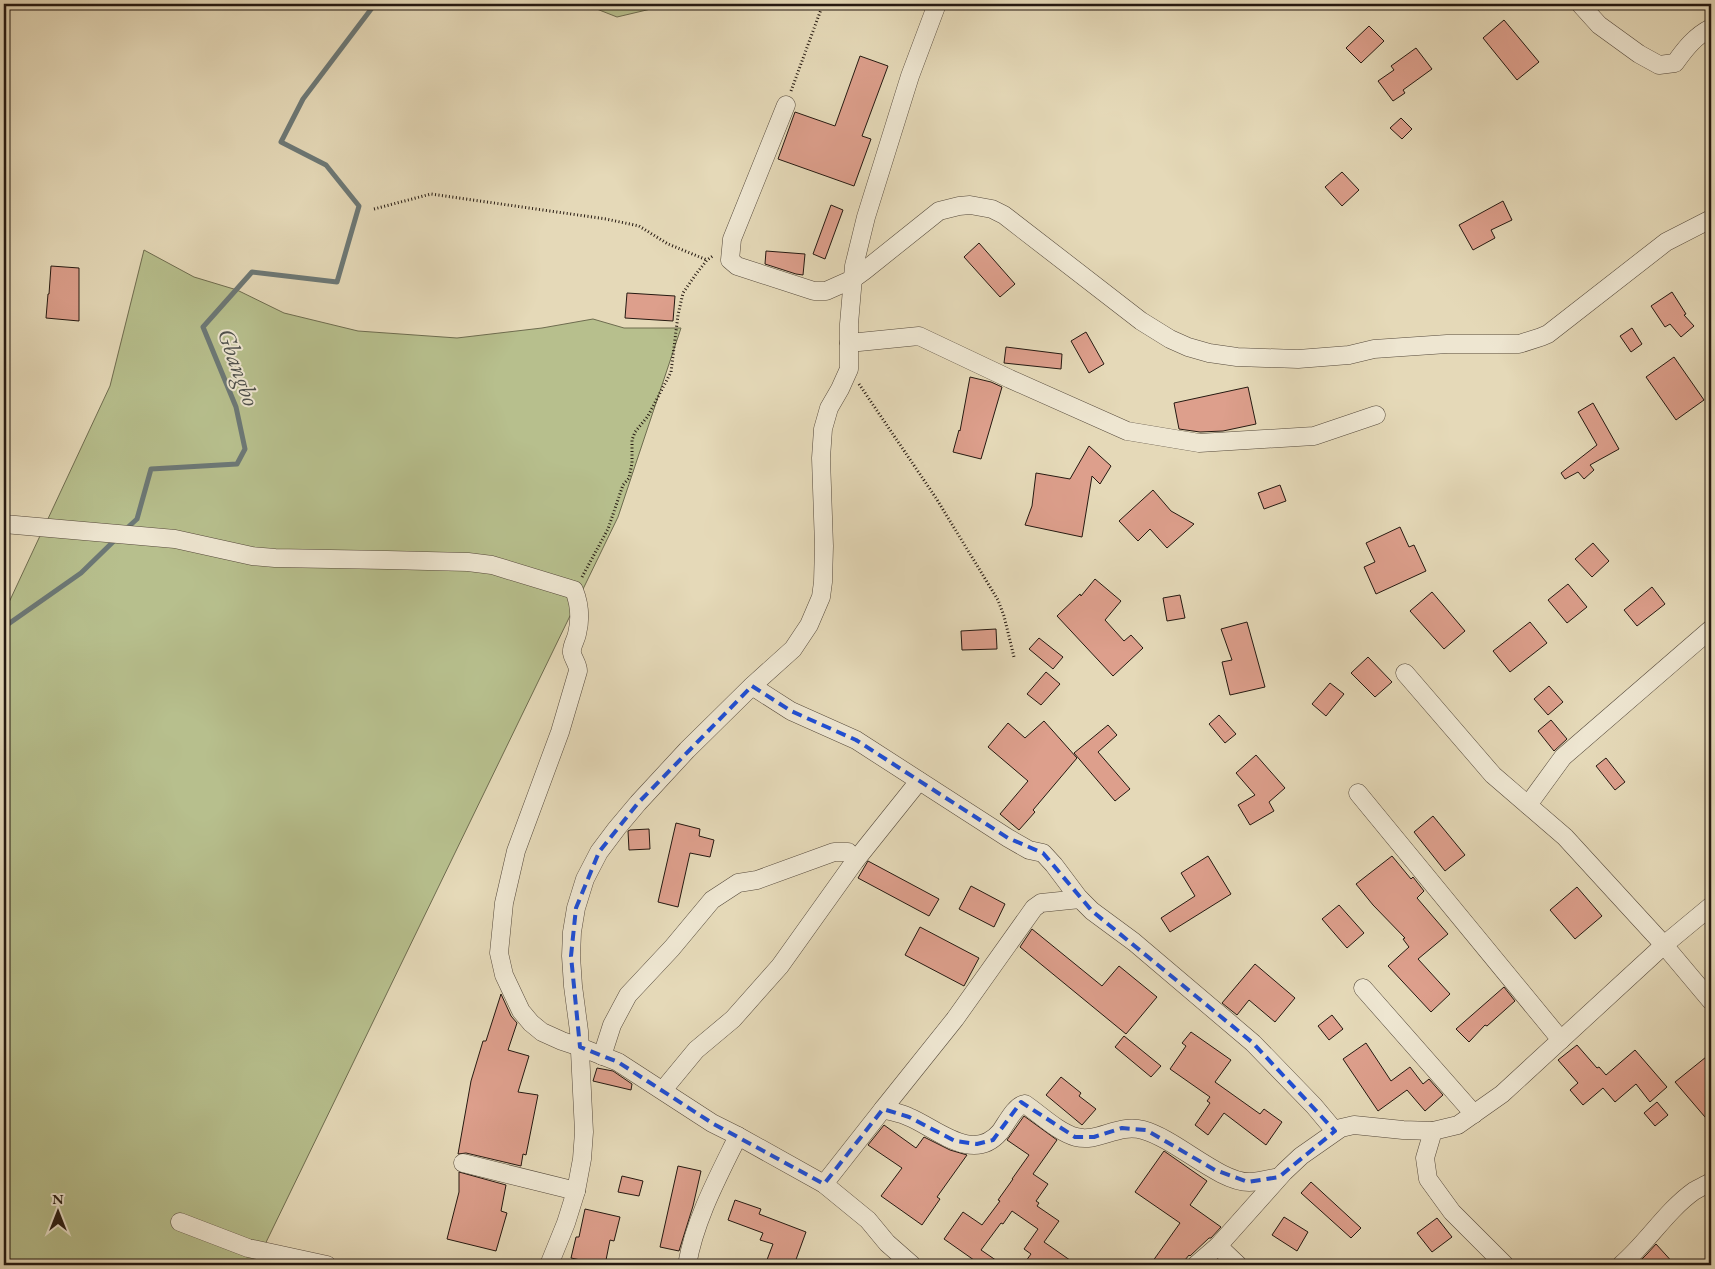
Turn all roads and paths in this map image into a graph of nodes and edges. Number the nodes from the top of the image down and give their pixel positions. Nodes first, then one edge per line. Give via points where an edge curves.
1 (823, 4) edge
2 (937, 4) edge
3 (1580, 4) edge
4 (1711, 28) edge
5 (786, 105) joint
6 (374, 208) dead end
7 (1711, 219) edge
8 (732, 239) junction
9 (707, 260) junction
10 (853, 279) junction
11 (849, 343) junction
12 (849, 369) junction
13 (1376, 416) dead end
14 (4, 524) edge
15 (574, 590) junction
16 (1711, 629) edge
17 (1014, 658) dead end
18 (1405, 673) dead end
19 (752, 686) junction
20 (918, 781) junction
21 (1358, 793) dead end
22 (1528, 805) junction
23 (855, 861) junction
24 (1080, 899) junction
25 (1711, 906) edge
26 (1664, 946) junction
27 (1362, 988) dead end
28 (1711, 1001) edge
29 (1562, 1040) junction
30 (580, 1047) junction
31 (602, 1056) junction
32 (663, 1090) junction
33 (883, 1109) junction
34 (1474, 1114) junction
35 (1433, 1131) junction
36 (1335, 1132) junction
37 (738, 1136) junction
38 (463, 1163) dead end
39 (1279, 1177) junction
40 (1711, 1182) edge
41 (824, 1184) junction
42 (576, 1191) junction
43 (180, 1222) dead end
44 (1218, 1246) junction
45 (327, 1265) edge
46 (549, 1265) edge
47 (687, 1265) edge
48 (912, 1265) edge
49 (1196, 1265) edge
50 (1238, 1265) edge
51 (1505, 1265) edge
52 (1621, 1265) edge

1 - 5 path
2 - 10 street via 910,76 869,208
3 - 4 street via 1599,25 1659,65 1675,63 1701,33
5 - 8 street
6 - 9 path via 431,194 606,219 639,226 668,244
7 - 10 street via 1666,242 1548,334 1519,344 1447,344 1298,359 1209,353 1170,339 1004,215 992,208 975,205 939,211
8 - 9 path
8 - 10 street via 730,260 758,273 814,291 826,291
9 - 15 path via 683,293 671,372 648,416 635,432 628,478 622,485 608,529
10 - 11 street
11 - 12 street
11 - 13 street via 919,336 1127,431 1199,443 1314,436
12 - 17 path via 936,498 998,600
12 - 19 street via 829,408 823,429 821,597 794,649
14 - 15 street via 175,540 275,558 468,562 492,565
15 - 30 street via 580,605 580,620 572,646 578,671 560,732 516,851 504,903 498,953 504,975 521,1011 531,1023 552,1037
16 - 22 street via 1563,757
18 - 22 street via 1492,775
19 - 20 street via 791,710 856,740
19 - 30 street via 633,809 599,852 585,879 576,908 571,956
20 - 23 street
20 - 24 street via 1008,838 1043,853
21 - 29 street
22 - 26 street via 1565,837
23 - 31 street via 848,852 834,852 757,880 738,883 712,900 628,995 612,1025
23 - 32 street via 780,966 733,1019 696,1050
24 - 33 street via 1041,903 1034,908 954,1019
24 - 36 street via 1253,1043
25 - 26 street
26 - 28 street
26 - 29 street
27 - 34 street
29 - 34 street via 1502,1094
30 - 31 street
30 - 42 street via 584,1132
31 - 32 street via 618,1062
32 - 37 street via 712,1123
33 - 39 street via 909,1117 966,1145 993,1140 1018,1106 1025,1104 1050,1124 1075,1137 1094,1137 1122,1128 1146,1130 1236,1180 1248,1182
33 - 41 street
34 - 35 street via 1458,1125
35 - 36 street via 1354,1125
35 - 51 street via 1425,1158 1428,1179 1452,1212
36 - 39 street via 1301,1156
37 - 41 street
37 - 47 street via 702,1213
38 - 42 street
39 - 44 street
40 - 52 street via 1675,1208
41 - 48 street via 868,1220
42 - 46 street
43 - 45 street via 248,1248
44 - 49 street
44 - 50 street

